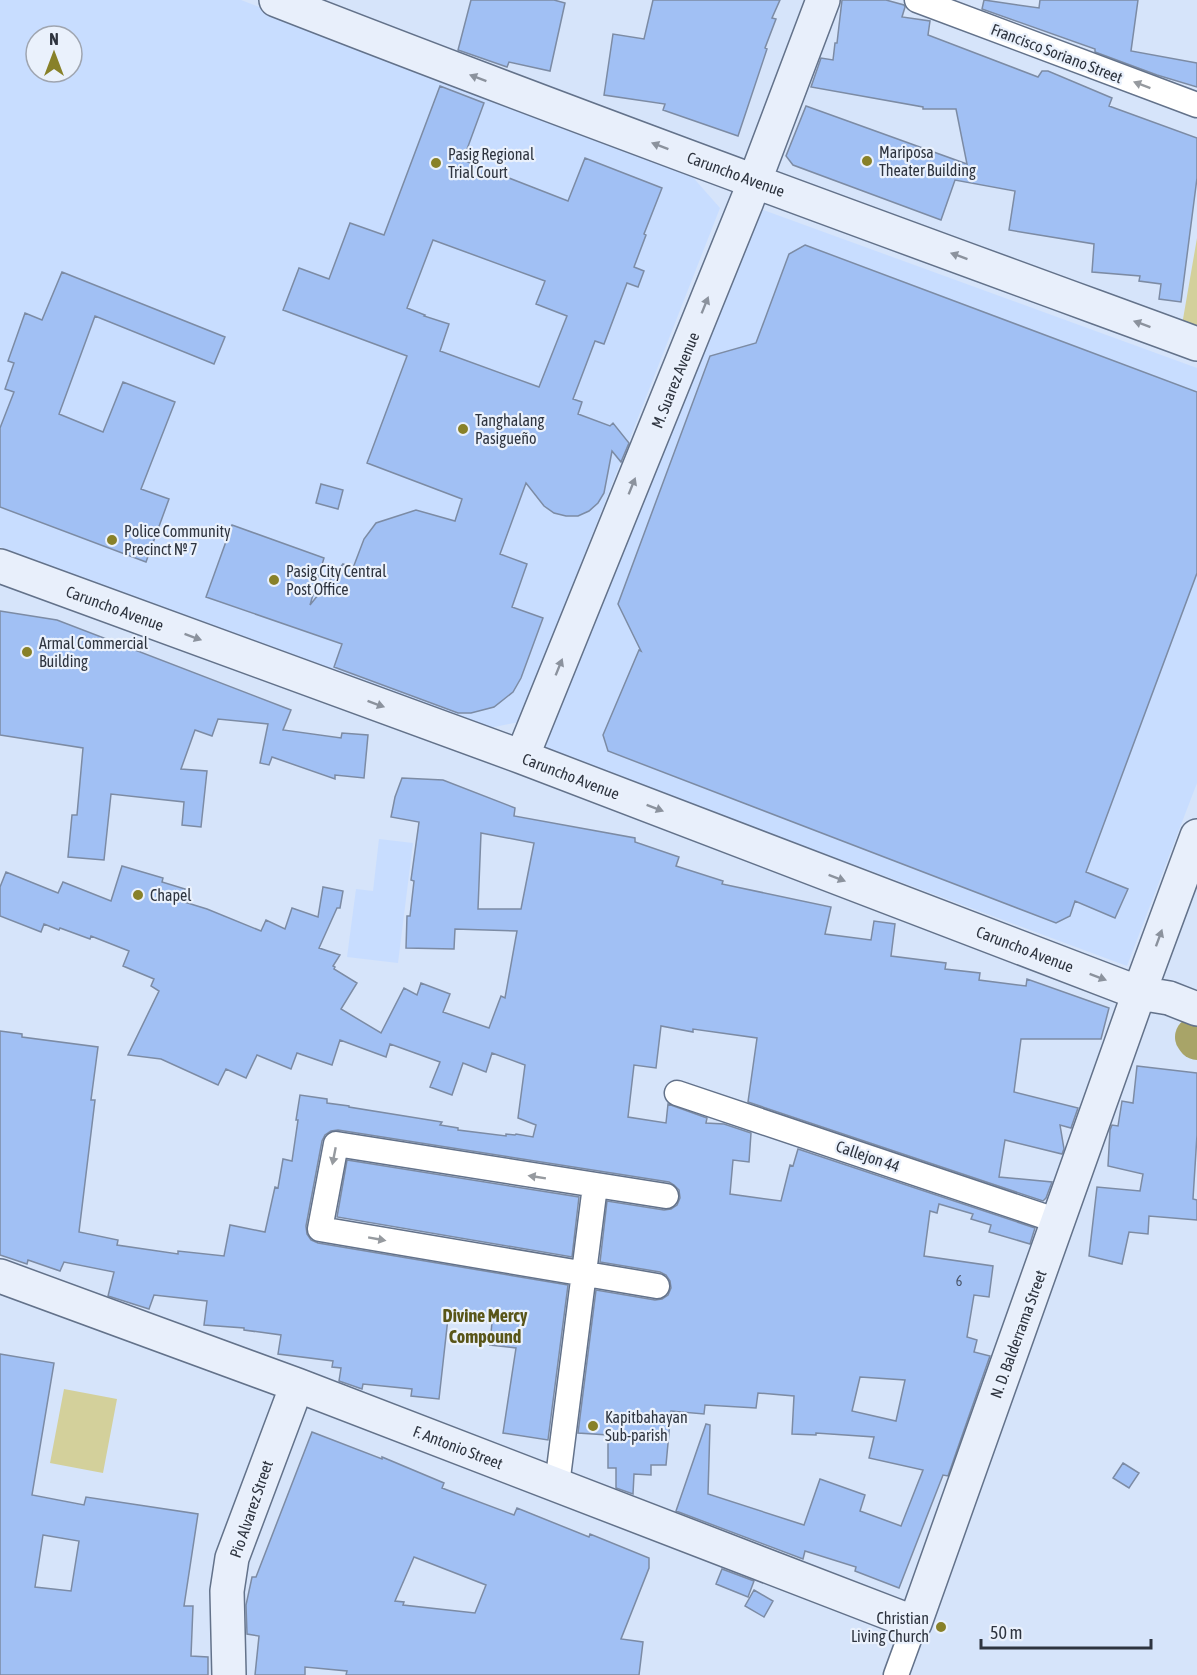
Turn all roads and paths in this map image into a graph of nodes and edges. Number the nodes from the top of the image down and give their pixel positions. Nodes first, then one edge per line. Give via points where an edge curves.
1 (276, 0) edge
2 (823, 0) edge
3 (917, 0) edge
4 (1197, 105) edge
5 (755, 181) junction
6 (1197, 344) edge
7 (0, 566) edge
8 (522, 758) junction
9 (1197, 836) edge
10 (1139, 993) junction
11 (1197, 1009) edge
12 (1197, 1024) edge
13 (676, 1093) dead end
14 (595, 1186) junction
15 (666, 1196) dead end
16 (1058, 1221) junction
17 (584, 1275) junction
18 (0, 1276) edge
19 (657, 1286) dead end
20 (297, 1384) junction
21 (556, 1485) junction
22 (915, 1623) junction
23 (229, 1675) edge
24 (896, 1675) edge

5 -> 1 street, Caruncho Avenue
2 - 5 street, M. Suarez Avenue
4 -> 3 street, Francisco Soriano Street
6 -> 5 street, Caruncho Avenue
8 -> 5 street, M. Suarez Avenue
7 -> 8 street, Caruncho Avenue
8 -> 10 street, Caruncho Avenue
10 -> 9 street, N. D. Balderrama Street
10 - 11 street via 1169,998
10 - 12 street via 1162,1011
10 - 16 street, N. D. Balderrama Street
13 - 16 street, Callejon 44
14 - 15 street
14 - 17 street
14 -> 17 street via 336,1144 320,1229
16 - 22 street, N. D. Balderrama Street
17 - 19 street
17 - 21 street
18 - 20 street, F. Antonio Street
20 - 21 street, F. Antonio Street
20 - 23 street, Pio Alvarez Street via 232,1558 228,1591
21 - 22 street, F. Antonio Street
22 - 24 street, N. D. Balderrama Street

